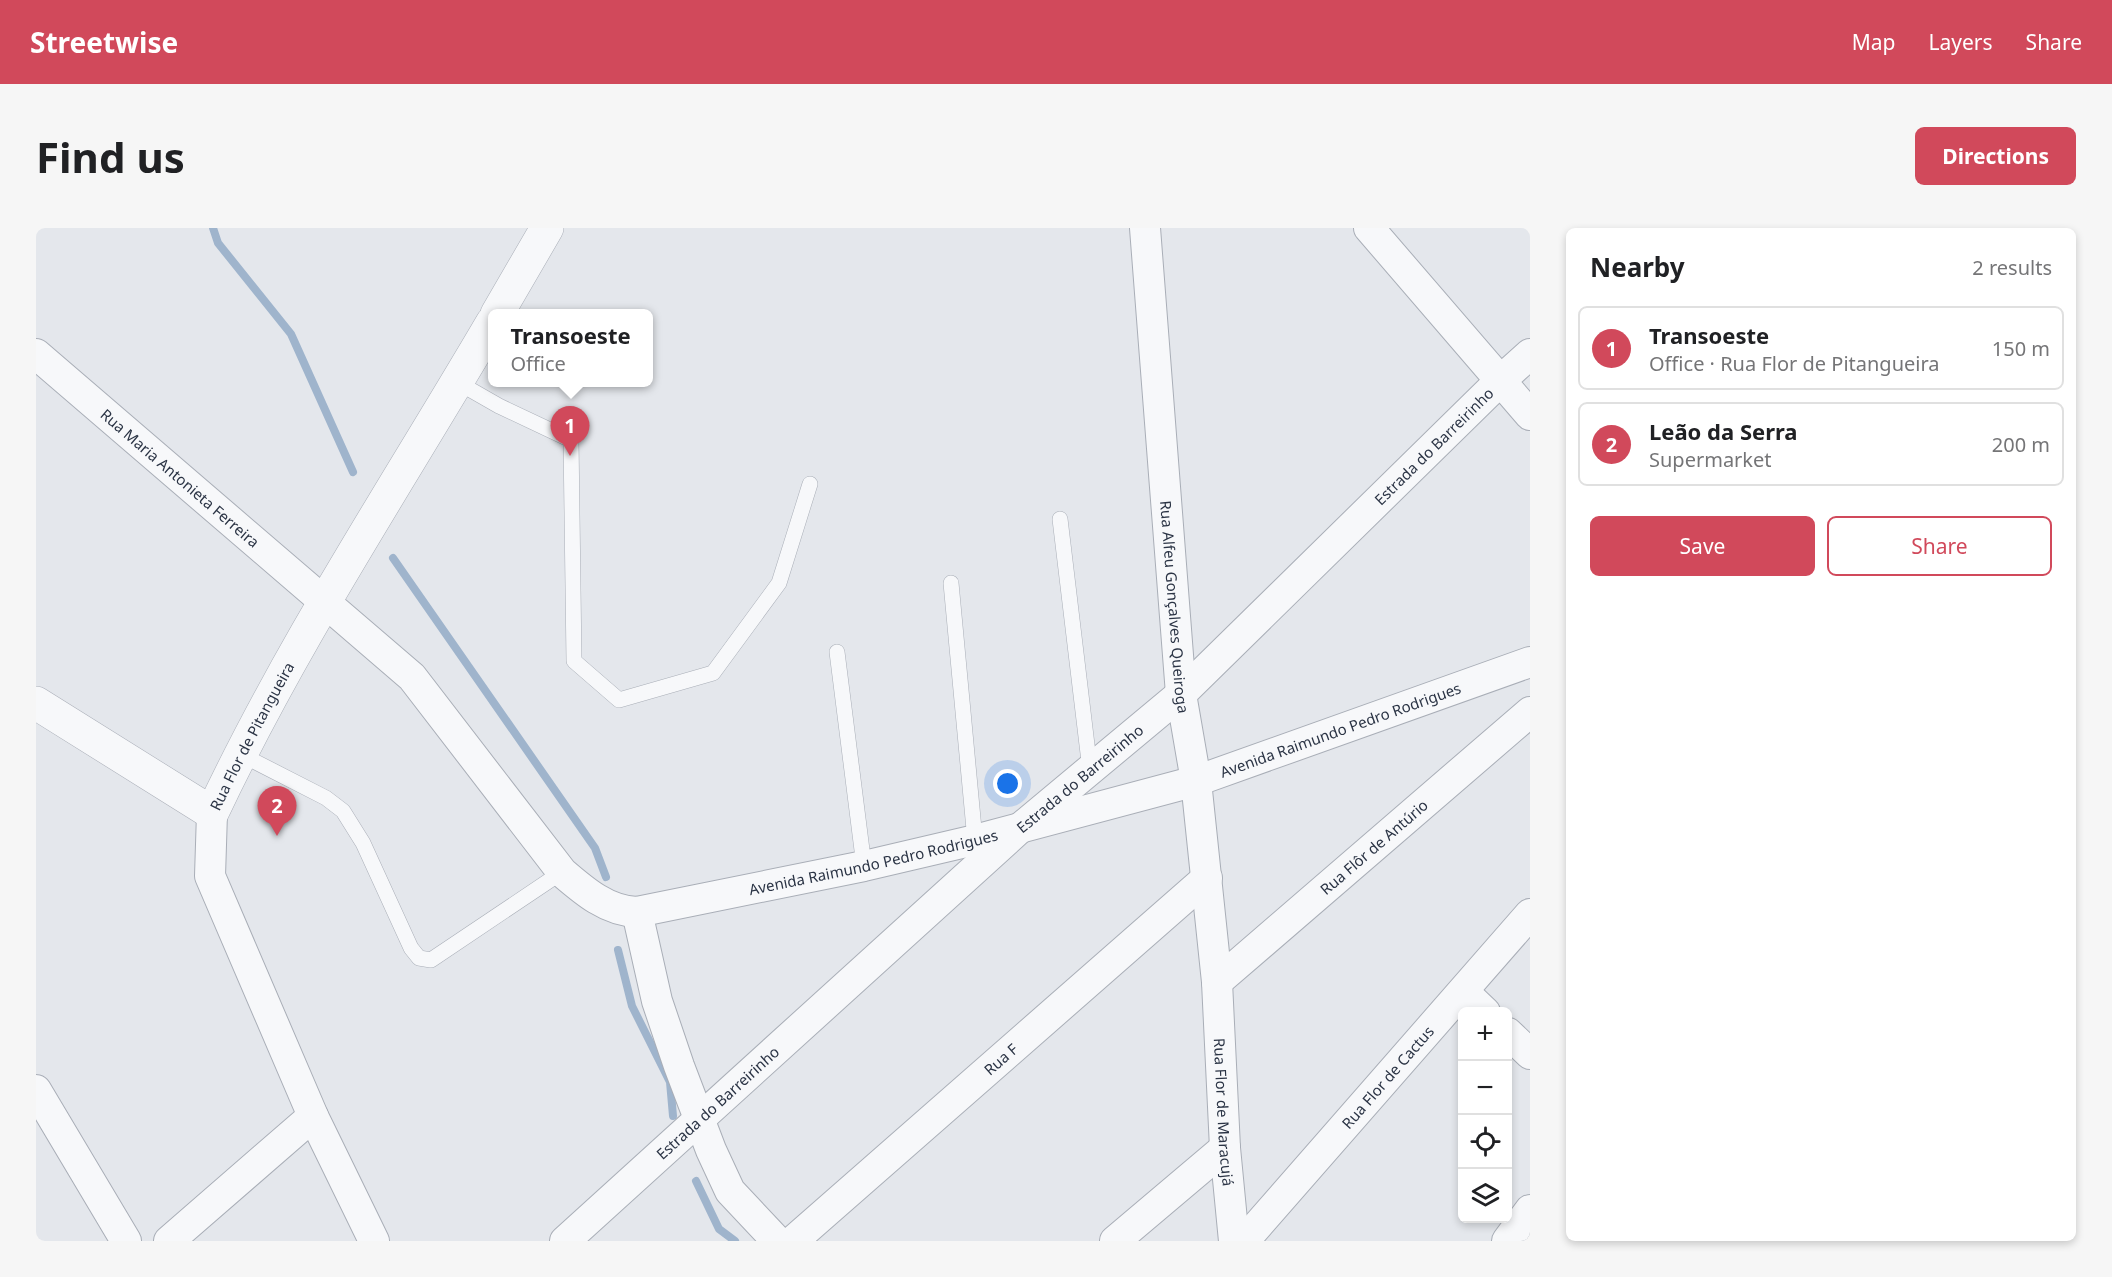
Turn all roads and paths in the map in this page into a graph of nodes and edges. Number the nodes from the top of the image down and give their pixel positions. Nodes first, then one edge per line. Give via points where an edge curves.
1 (547, 228) edge
2 (1145, 228) edge
3 (1369, 228) edge
4 (500, 309) edge
5 (488, 329) edge
6 (36, 354) edge
7 (1530, 354) edge
8 (1500, 381) junction
9 (457, 382) junction
10 (1530, 415) edge
11 (810, 484) dead end
12 (1060, 519) dead end
13 (951, 583) dead end
14 (325, 603) junction
15 (837, 652) dead end
16 (1530, 663) edge
17 (1181, 694) junction
18 (37, 705) edge
19 (1530, 712) edge
20 (240, 754) junction
21 (1090, 770) junction
22 (1196, 781) junction
23 (212, 813) junction
24 (1019, 829) junction
25 (975, 840) junction
26 (864, 866) junction
27 (562, 872) junction
28 (1207, 878) junction
29 (637, 912) junction
30 (1530, 914) edge
31 (1217, 982) junction
32 (1474, 1002) edge
33 (1512, 1037) edge
34 (1530, 1054) edge
35 (36, 1090) edge
36 (313, 1116) junction
37 (698, 1119) junction
38 (1225, 1148) junction
39 (1530, 1210) edge
40 (126, 1241) edge
41 (169, 1241) edge
42 (374, 1241) edge
43 (565, 1241) edge
44 (777, 1241) edge
45 (793, 1241) edge
46 (1115, 1241) edge
47 (1234, 1241) edge
48 (1244, 1241) edge
49 (1507, 1241) edge

1 - 4 street
2 - 17 street, Rua Alfeu Gonçalves Queiroga
3 - 8 street
5 - 9 street, Rua Flor de Pitangueira
6 - 14 street, Rua Maria Antonieta Ferreira
7 - 8 street, Estrada do Barreirinho
8 - 10 street
8 - 17 street, Estrada do Barreirinho
9 - 11 lane via 571,440 573,661 619,700 713,673 779,583
9 - 14 street, Rua Flor de Pitangueira
12 - 21 lane
13 - 25 lane
14 - 20 street, Rua Flor de Pitangueira
14 - 27 street, Avenida Raimundo Pedro Rodrigues via 412,677
15 - 26 lane
16 - 22 street, Avenida Raimundo Pedro Rodrigues
17 - 21 street, Estrada do Barreirinho
17 - 22 street, Rua Alfeu Gonçalves Queiroga
18 - 23 street
19 - 31 street, Rua Flôr de Antúrio
20 - 23 street, Rua Flor de Pitangueira
20 - 27 lane via 326,798 343,812 363,843 418,958 431,960
21 - 24 street, Estrada do Barreirinho
22 - 24 street, Avenida Raimundo Pedro Rodrigues
22 - 28 street, Rua Alfeu Gonçalves Queiroga
23 - 36 street, Rua Flor de Pitangueira via 210,876
24 - 25 street, Avenida Raimundo Pedro Rodrigues
24 - 37 street, Estrada do Barreirinho
25 - 26 street, Avenida Raimundo Pedro Rodrigues
26 - 29 street, Avenida Raimundo Pedro Rodrigues
27 - 29 street, Avenida Raimundo Pedro Rodrigues via 589,896 624,912
28 - 31 street, Rua Alfeu Gonçalves Queiroga
28 - 45 street, Rua F
29 - 37 street via 657,1001
30 - 32 street, Rua Flor de Cactus
31 - 38 street, Rua Flor de Maracujá
32 - 48 street, Rua Flor de Cactus
33 - 34 street
35 - 40 street
36 - 41 street
36 - 42 street, Rua Flor de Pitangueira
37 - 43 street, Estrada do Barreirinho
37 - 44 street via 730,1191
38 - 46 street
38 - 47 street, Rua Flor de Maracujá
39 - 49 street

